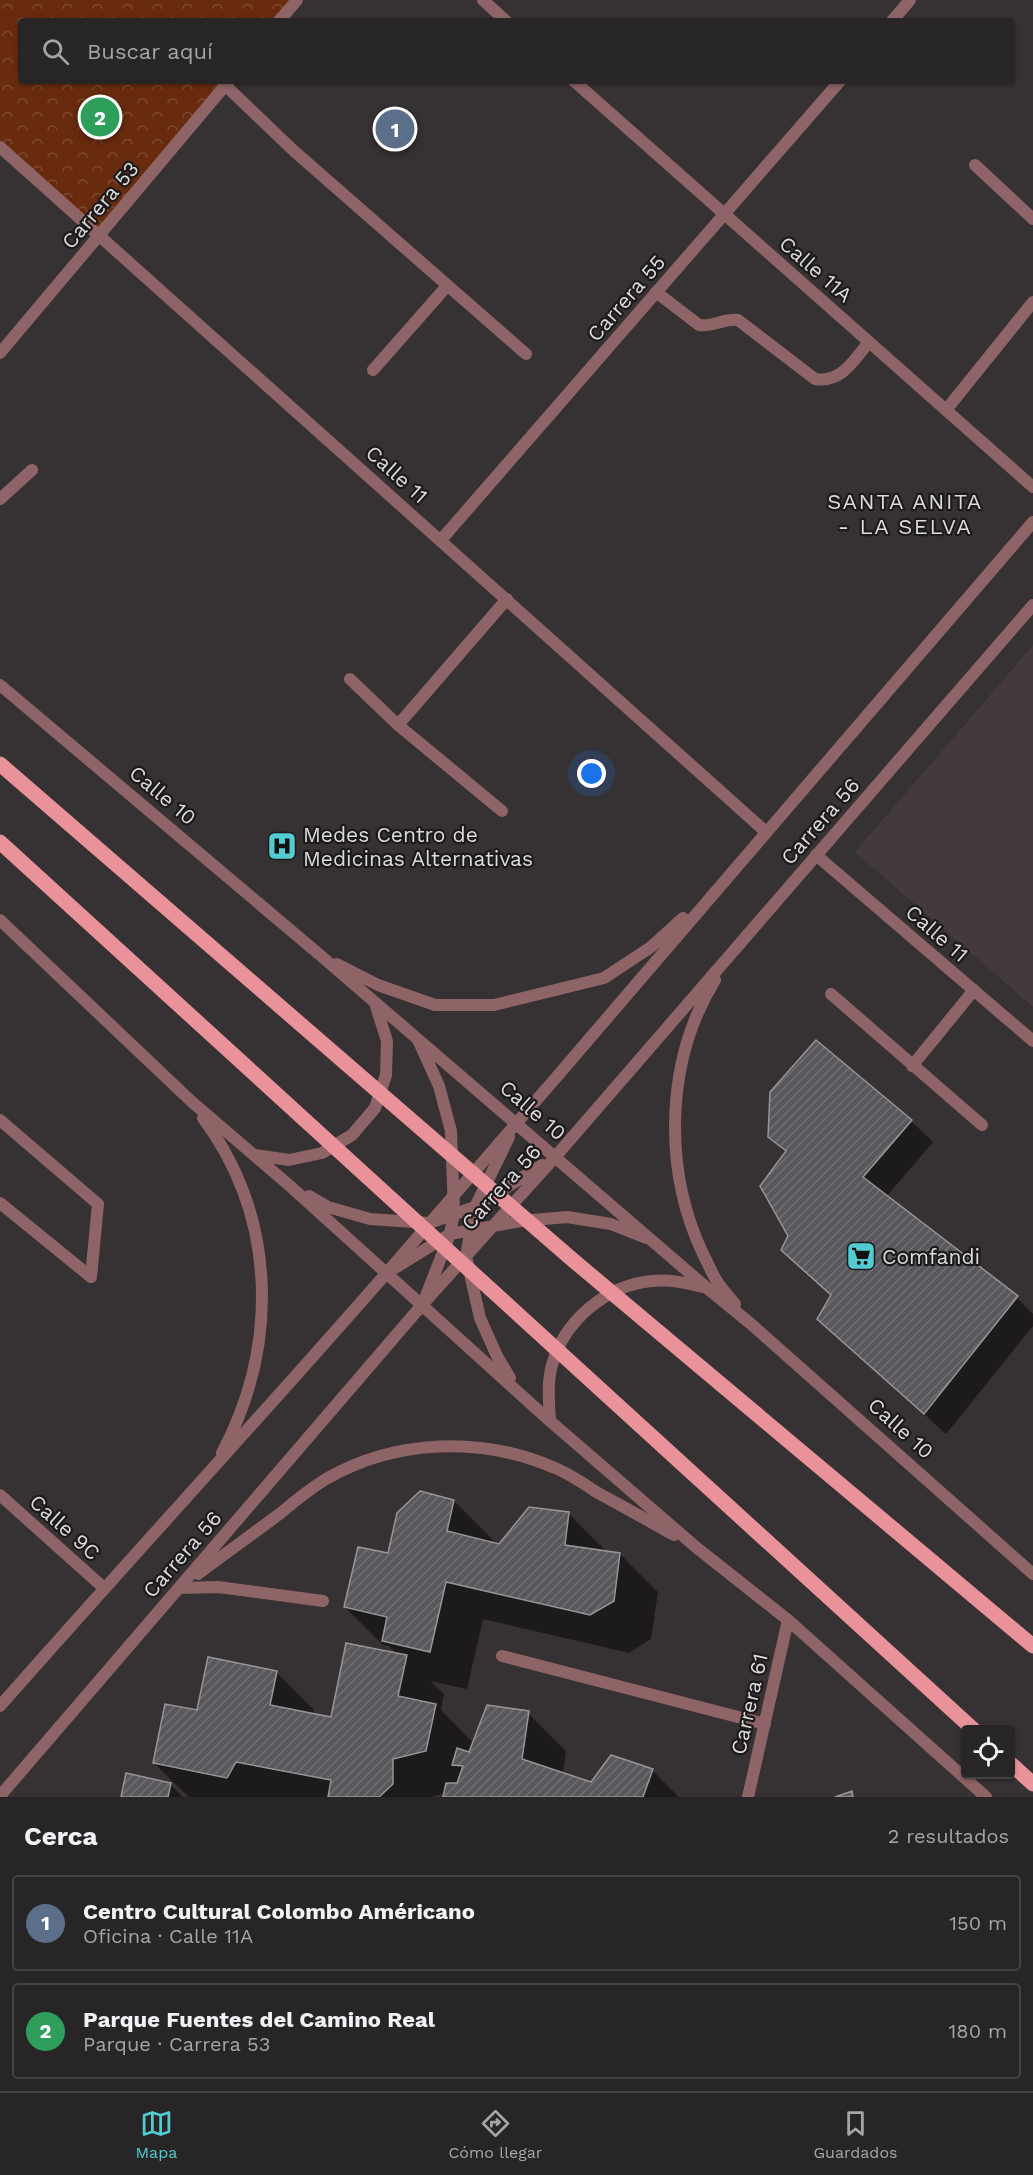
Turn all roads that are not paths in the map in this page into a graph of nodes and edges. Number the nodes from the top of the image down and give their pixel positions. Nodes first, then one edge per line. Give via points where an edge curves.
1 (297, 0) edge
2 (483, 0) edge
3 (910, 0) edge
4 (282, 18) edge
5 (503, 18) edge
6 (895, 18) edge
7 (226, 84) edge
8 (228, 84) edge
9 (577, 84) edge
10 (837, 84) edge
11 (0, 147) edge
12 (975, 165) dead end
13 (724, 214) junction
14 (1033, 219) edge
15 (100, 235) junction
16 (447, 286) junction
17 (656, 292) junction
18 (1033, 302) edge
19 (869, 342) junction
20 (0, 353) edge
21 (525, 354) dead end
22 (373, 370) dead end
23 (946, 410) junction
24 (32, 470) dead end
25 (1033, 487) edge
26 (0, 499) edge
27 (1033, 522) edge
28 (441, 540) junction
29 (507, 599) junction
30 (1033, 605) edge
31 (350, 679) dead end
32 (0, 685) edge
33 (398, 725) junction
34 (0, 764) edge
35 (502, 811) dead end
36 (766, 832) junction
37 (0, 842) edge
38 (816, 855) junction
39 (722, 883) junction
40 (0, 920) edge
41 (736, 947) junction
42 (320, 955) junction
43 (974, 990) junction
44 (831, 994) dead end
45 (375, 1003) junction
46 (416, 1037) junction
47 (1033, 1041) edge
48 (912, 1066) junction
49 (192, 1102) junction
50 (0, 1120) edge
51 (516, 1122) junction
52 (982, 1125) dead end
53 (254, 1155) junction
54 (556, 1156) junction
55 (290, 1186) junction
56 (453, 1195) junction
57 (0, 1203) edge
58 (475, 1207) junction
59 (454, 1213) junction
60 (429, 1223) junction
61 (494, 1225) junction
62 (471, 1229) junction
63 (450, 1234) junction
64 (654, 1241) junction
65 (466, 1256) junction
66 (386, 1273) junction
67 (707, 1288) junction
68 (422, 1305) junction
69 (751, 1324) junction
70 (519, 1392) junction
71 (550, 1421) junction
72 (203, 1481) junction
73 (0, 1495) edge
74 (697, 1548) junction
75 (1033, 1574) edge
76 (104, 1588) junction
77 (180, 1588) junction
78 (323, 1601) dead end
79 (788, 1620) junction
80 (1033, 1646) edge
81 (502, 1656) dead end
82 (0, 1706) edge
83 (765, 1724) junction
84 (969, 1725) edge
85 (1015, 1767) edge
86 (1033, 1784) edge
87 (0, 1797) edge
88 (748, 1797) edge
89 (986, 1797) edge

1 - 4 street
2 - 5 street
3 - 6 street
7 - 15 street, Carrera 53
8 - 16 street via 294,151
9 - 13 street, Calle 11A
10 - 13 street, Carrera 55
11 - 15 street, Calle 11
12 - 14 street
13 - 17 street, Carrera 55
13 - 19 street, Calle 11A
15 - 20 street, Carrera 53
15 - 28 street, Calle 11
16 - 21 street
16 - 22 street
17 - 19 street via 699,326 738,320 815,379 827,381 841,374
17 - 28 street, Carrera 55
18 - 23 street
19 - 23 street, Calle 11A
23 - 25 street, Calle 11A
24 - 26 street
27 - 36 street, Carrera 56
28 - 29 street, Calle 11
29 - 33 street
29 - 36 street, Calle 11
30 - 38 street, Carrera 56
31 - 33 street
32 - 42 street, Calle 10
33 - 35 street
34 - 80 main road via 574,1261
36 - 39 street, Carrera 56
37 - 84 main road
38 - 41 street, Carrera 56
38 - 43 street, Calle 11
39 - 42 street via 651,948 604,978 494,1005 435,1005 378,985
39 - 51 street, Carrera 56
40 - 49 street
41 - 54 street, Carrera 56
41 - 69 street via 704,997 684,1053 675,1111 677,1170 691,1227 716,1281
42 - 45 street, Calle 10
43 - 47 street, Calle 11
43 - 48 street
44 - 48 street
45 - 46 street, Calle 10
45 - 53 street via 387,1041 386,1075 375,1108 352,1135 322,1153 289,1160
46 - 51 street, Calle 10
46 - 56 street via 439,1086 451,1131
48 - 52 street
49 - 53 street
49 - 72 street via 224,1150 241,1185 255,1231 262,1289 259,1347 244,1404
50 - 57 street via 98,1204 91,1277
51 - 54 street, Calle 10
51 - 56 street, Carrera 56
51 - 58 street
53 - 55 street
54 - 58 street
54 - 61 street, Carrera 56
54 - 64 street, Calle 10
55 - 60 street via 328,1207 370,1219
55 - 66 street
56 - 59 street
56 - 60 street, Carrera 56
58 - 59 street
58 - 62 street
59 - 60 street
59 - 63 street
60 - 66 street, Carrera 56
61 - 62 street
61 - 64 street via 567,1217 611,1224
61 - 65 street, Carrera 56
62 - 63 street
62 - 65 street
63 - 66 street
63 - 68 street
64 - 67 street, Calle 10
65 - 68 street, Carrera 56
65 - 70 street via 480,1318
66 - 68 street
66 - 72 street, Carrera 56
67 - 69 street, Calle 10
67 - 71 street via 680,1281 652,1281 625,1287 600,1299 579,1317 552,1365
68 - 70 street
68 - 77 street, Carrera 56
69 - 75 street, Calle 10
70 - 71 street
71 - 74 street
72 - 76 street, Carrera 56
73 - 76 street, Calle 9C
74 - 77 street via 555,1468 492,1449 430,1447 371,1459 328,1478
74 - 79 street
76 - 82 street, Carrera 56
77 - 78 street via 218,1587
77 - 87 street, Carrera 56
79 - 83 street, Carrera 61
79 - 89 street
81 - 83 street
83 - 88 street, Carrera 61
85 - 86 main road

